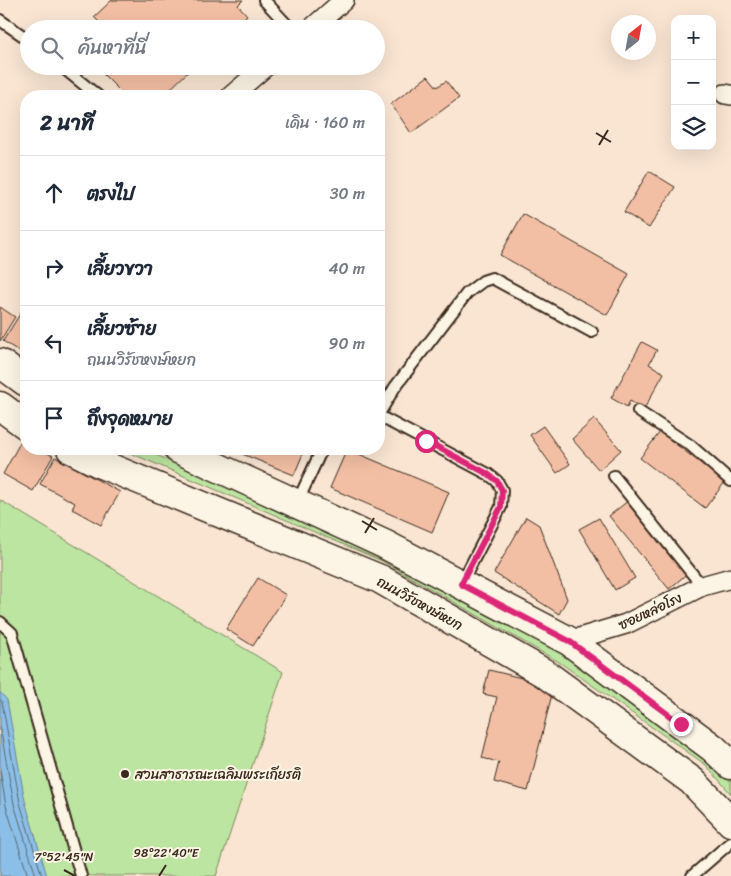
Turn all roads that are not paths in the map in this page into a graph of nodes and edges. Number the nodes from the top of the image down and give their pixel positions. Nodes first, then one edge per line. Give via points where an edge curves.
1 (264, 0) edge
2 (344, 0) edge
3 (0, 20) edge
4 (283, 20) edge
5 (321, 20) edge
6 (20, 34) edge
7 (72, 75) edge
8 (256, 75) edge
9 (91, 90) edge
10 (238, 90) edge
11 (592, 332) dead end
12 (0, 363) edge
13 (20, 378) edge
14 (385, 404) edge
15 (0, 406) edge
16 (638, 410) dead end
17 (385, 418) edge
18 (20, 421) edge
19 (83, 455) edge
20 (191, 455) edge
21 (319, 455) edge
22 (614, 476) dead end
23 (731, 481) edge
24 (297, 504) junction
25 (731, 578) edge
26 (461, 584) junction
27 (702, 586) junction
28 (0, 622) edge
29 (569, 641) junction
30 (731, 765) edge
31 (731, 822) edge
32 (731, 842) edge
33 (81, 876) edge
34 (692, 876) edge

1 - 4 lane
2 - 5 street
3 - 6 lane
7 - 9 lane
8 - 10 street
11 - 14 lane via 492,278 483,281 467,293
12 - 13 main road
15 - 18 main road
16 - 23 lane via 690,445
17 - 26 lane via 488,474 502,490 501,507
19 - 31 main road, ถนนวิรัชหงษ์หยก via 380,578 544,673 692,781
20 - 24 main road
21 - 24 lane
22 - 27 lane
24 - 26 main road
25 - 27 street, ซอยหล่อโรง
26 - 29 main road
27 - 29 street, ซอยหล่อโรง via 626,624
28 - 33 lane via 12,633
29 - 30 main road via 713,748
32 - 34 lane

